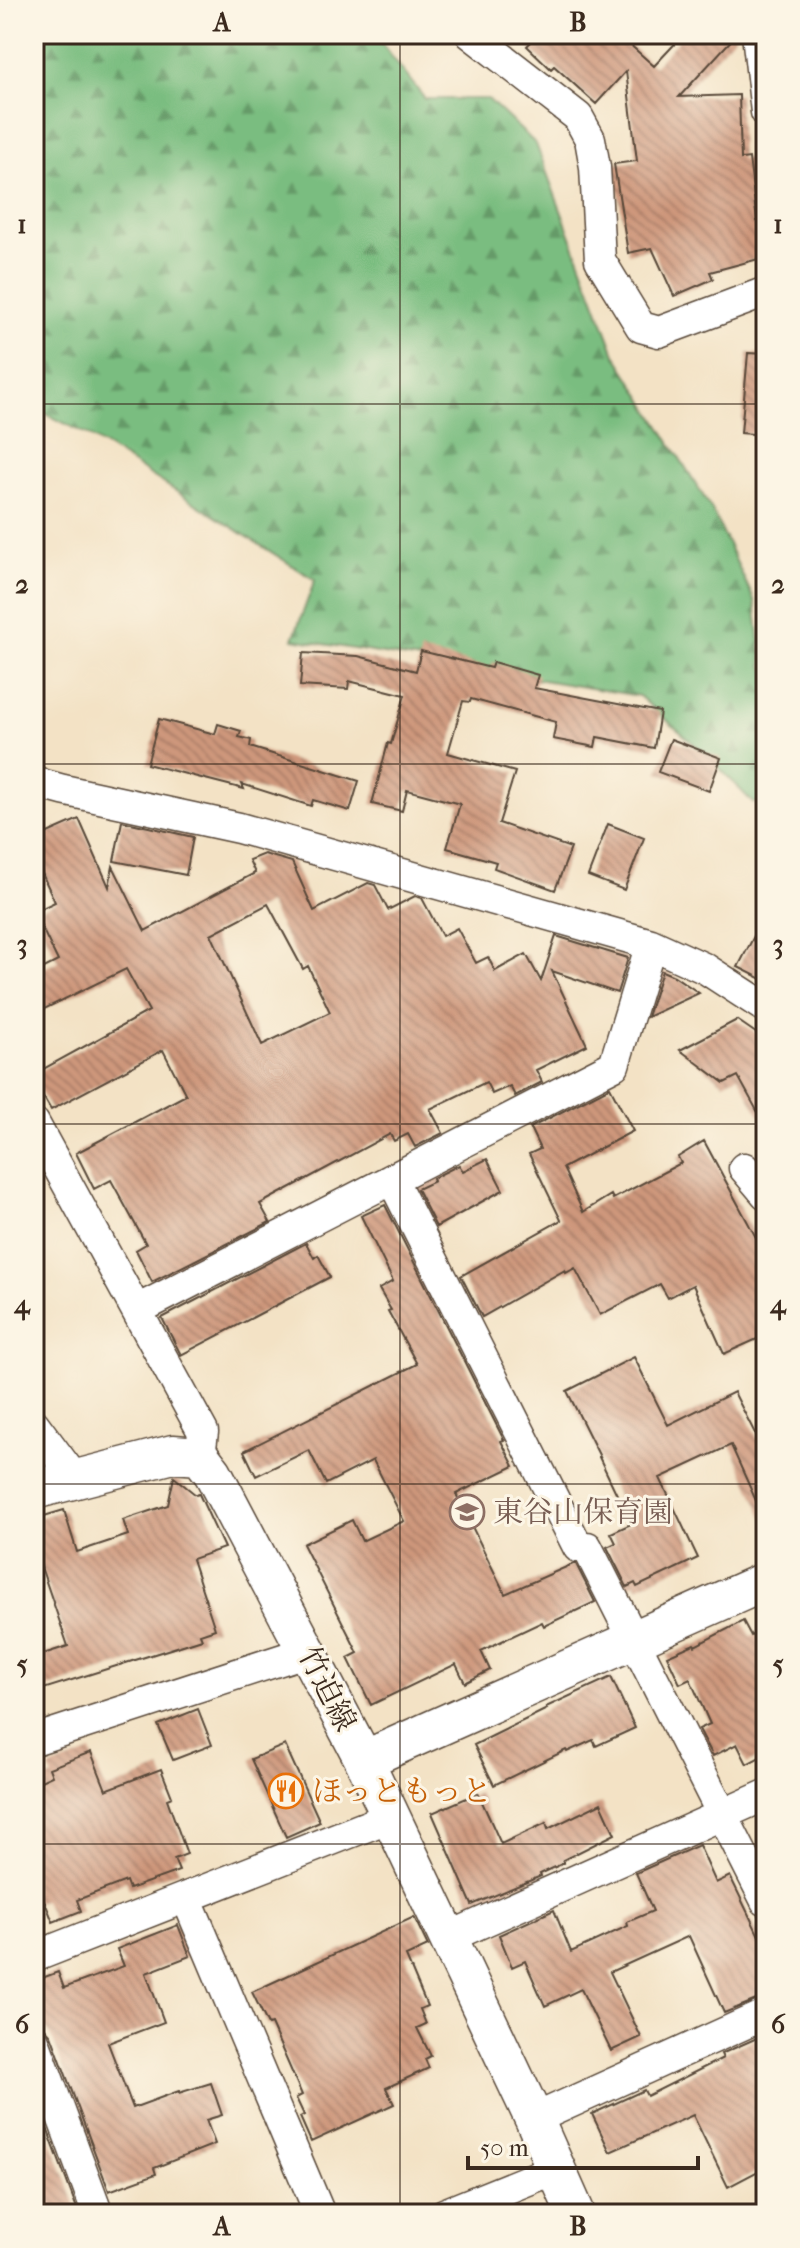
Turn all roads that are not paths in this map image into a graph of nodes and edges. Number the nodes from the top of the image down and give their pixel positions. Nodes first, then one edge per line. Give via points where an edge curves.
1 (471, 34) edge
2 (757, 34) edge
3 (766, 112) edge
4 (766, 292) edge
5 (34, 780) edge
6 (651, 944) junction
7 (766, 1008) edge
8 (34, 1123) edge
9 (744, 1168) dead end
10 (392, 1179) junction
11 (766, 1194) edge
12 (137, 1310) junction
13 (34, 1424) edge
14 (200, 1456) junction
15 (75, 1479) junction
16 (34, 1490) edge
17 (766, 1581) edge
18 (633, 1639) junction
19 (308, 1651) junction
20 (34, 1740) edge
21 (364, 1760) junction
22 (766, 1795) edge
23 (723, 1815) junction
24 (390, 1817) junction
25 (186, 1897) junction
26 (766, 1901) edge
27 (447, 1938) junction
28 (34, 1957) edge
29 (766, 2014) edge
30 (34, 2041) edge
31 (534, 2119) junction
32 (555, 2169) junction
33 (98, 2214) edge
34 (320, 2214) edge
35 (444, 2214) edge
36 (576, 2214) edge

1 - 4 street via 578,117 590,139 595,167 600,260 641,327 659,332
2 - 3 street
5 - 6 street via 239,828
6 - 7 street via 706,969
6 - 10 street via 614,1065
8 - 12 street
9 - 11 street
10 - 12 street
10 - 18 street via 578,1547 587,1547
12 - 14 street via 203,1432
13 - 15 street
14 - 15 street via 173,1454
14 - 19 street, 竹迫線
15 - 16 street
17 - 18 street
18 - 21 street
18 - 23 street
19 - 20 street
19 - 21 street, 竹迫線
21 - 24 street, 竹迫線
22 - 23 street
23 - 26 street
23 - 27 street
24 - 25 street
24 - 27 street, 竹迫線
25 - 28 street
25 - 34 street
27 - 31 street, 竹迫線
29 - 31 street
30 - 33 street
31 - 32 street, 竹迫線
32 - 35 street
32 - 36 street, 竹迫線

